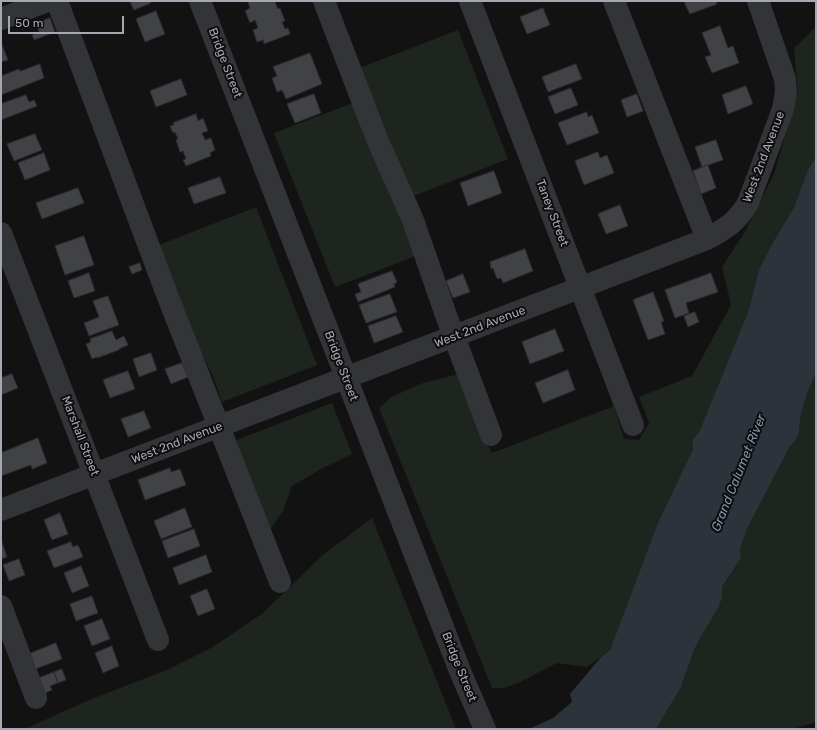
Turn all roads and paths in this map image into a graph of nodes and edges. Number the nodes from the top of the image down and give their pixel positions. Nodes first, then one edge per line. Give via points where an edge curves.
1 (47, 1) edge
2 (57, 1) edge
3 (200, 1) edge
4 (324, 1) edge
5 (470, 1) edge
6 (614, 1) edge
7 (758, 1) edge
8 (1, 19) edge
9 (1, 233) edge
10 (708, 240) junction
11 (581, 288) junction
12 (455, 336) junction
13 (346, 378) junction
14 (633, 425) dead end
15 (218, 427) junction
16 (490, 435) dead end
17 (95, 474) junction
18 (1, 510) edge
19 (280, 582) dead end
20 (1, 606) edge
21 (158, 640) dead end
22 (36, 698) dead end
23 (484, 727) edge

1 - 8 street
2 - 15 street
3 - 13 street, Bridge Street
4 - 12 street via 380,146 414,220
5 - 11 street, Taney Street
6 - 10 street
7 - 10 street, West 2nd Avenue via 785,80 785,104 742,214 731,225
9 - 17 street, Marshall Street
10 - 11 street, West 2nd Avenue
11 - 12 street, West 2nd Avenue
11 - 14 street, Taney Street
12 - 13 street, West 2nd Avenue
12 - 16 street
13 - 15 street, West 2nd Avenue
13 - 23 street, Bridge Street
15 - 17 street, West 2nd Avenue
15 - 19 street
17 - 18 street, West 2nd Avenue
17 - 21 street, Marshall Street
20 - 22 street

